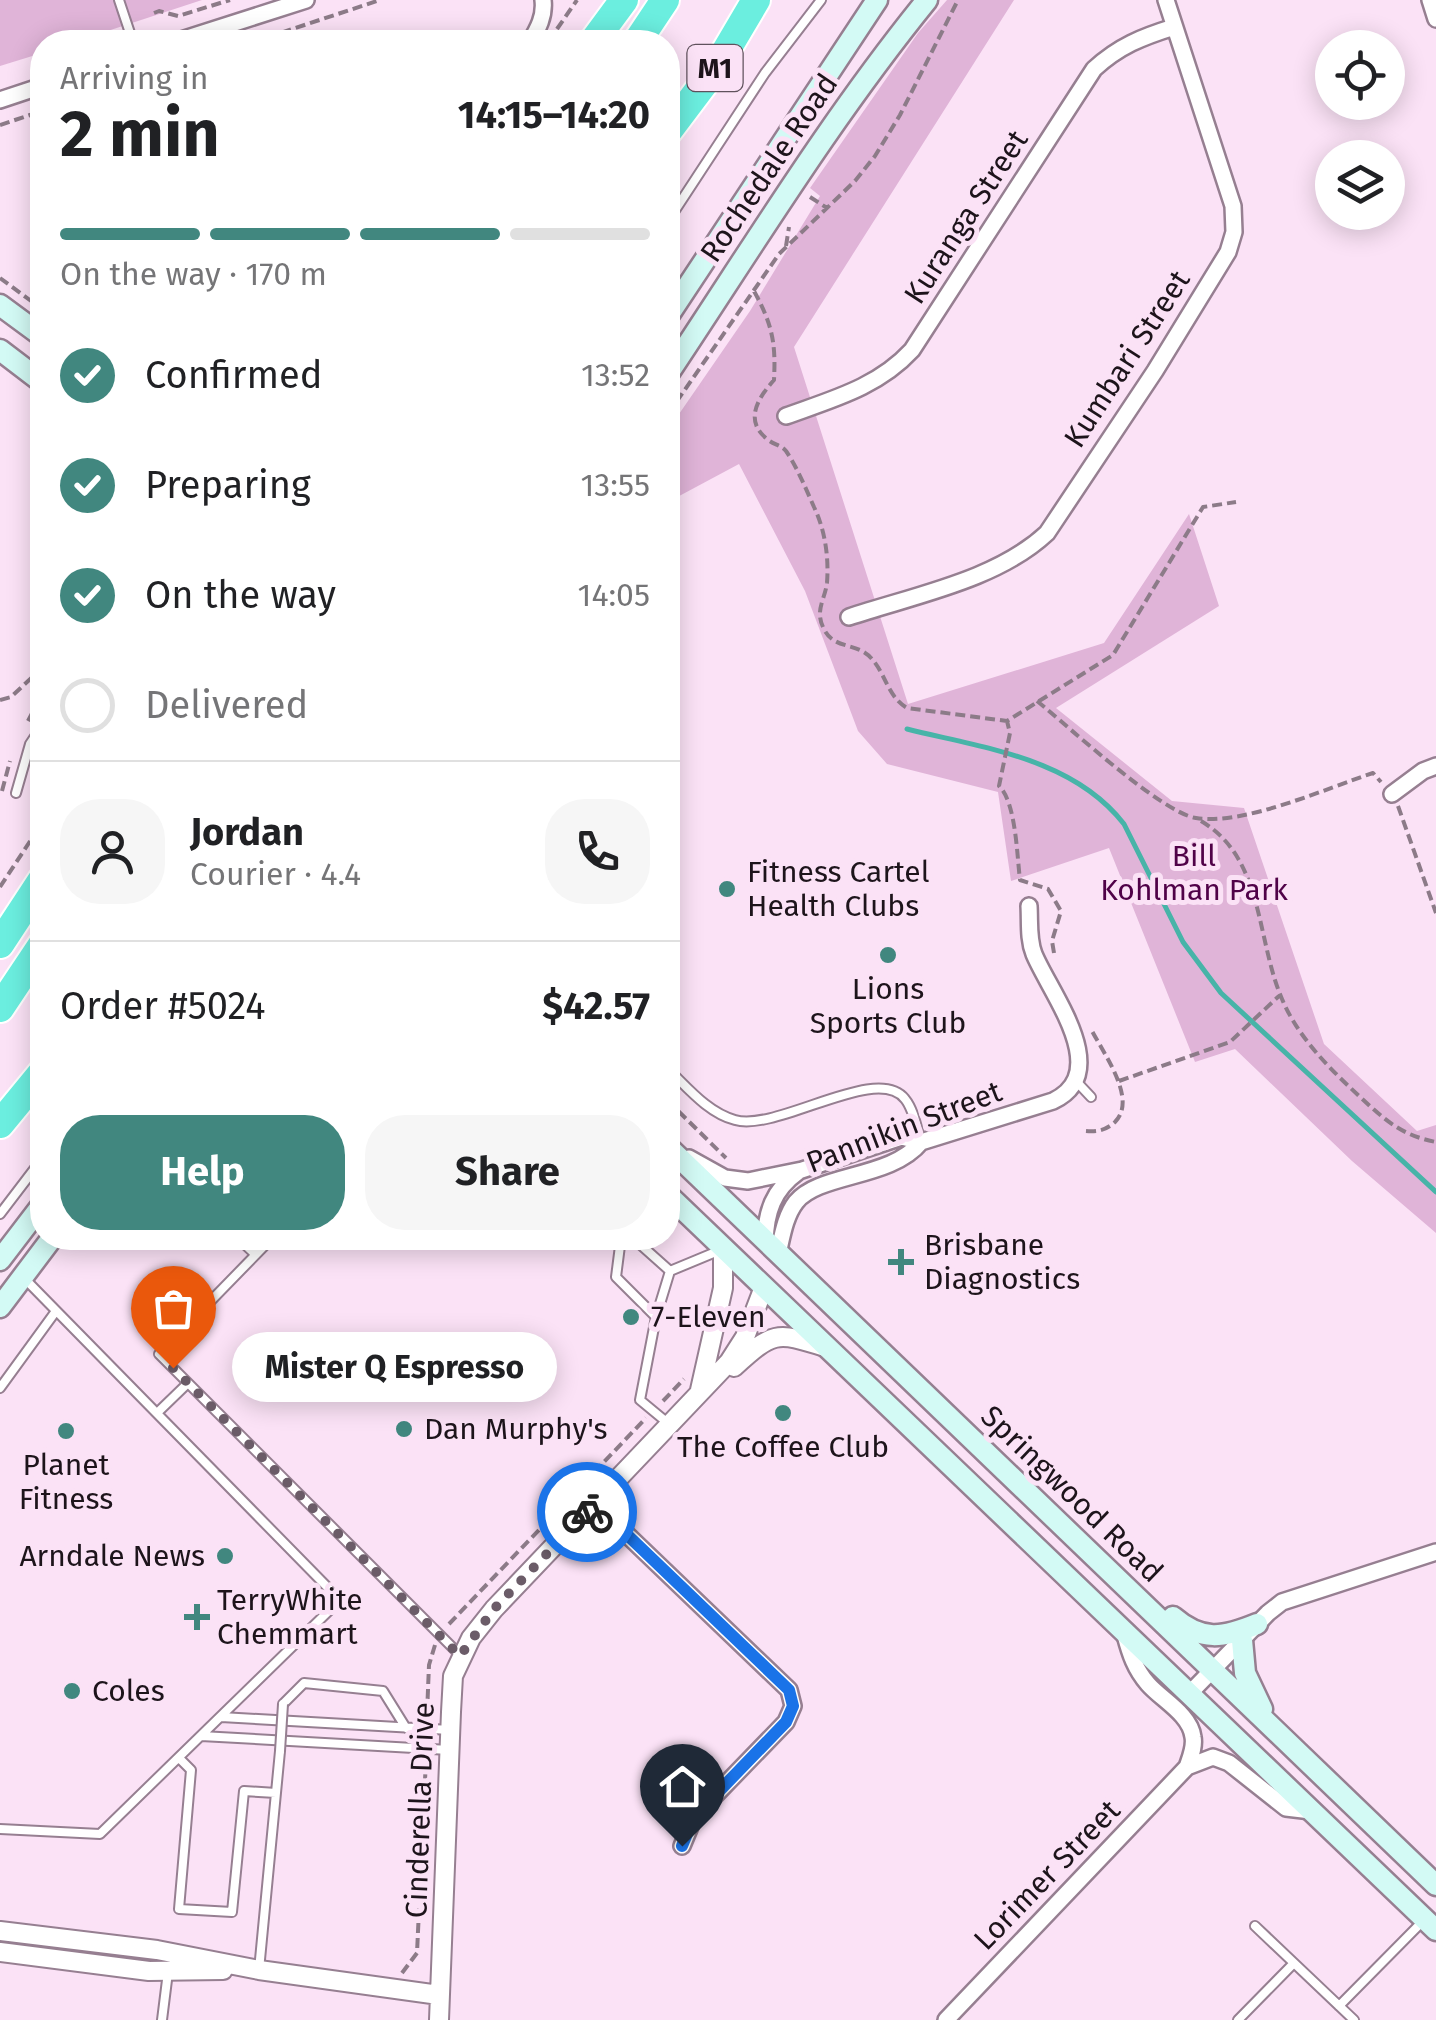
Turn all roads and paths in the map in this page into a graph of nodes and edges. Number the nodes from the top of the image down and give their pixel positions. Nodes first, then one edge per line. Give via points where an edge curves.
1 (120, 0) edge
2 (230, 0) edge
3 (306, 0) edge
4 (380, 0) edge
5 (542, 0) edge
6 (577, 0) edge
7 (624, 0) edge
8 (665, 0) edge
9 (756, 0) edge
10 (821, 0) edge
11 (877, 0) edge
12 (927, 0) edge
13 (958, 0) edge
14 (1166, 0) edge
15 (1430, 0) edge
16 (154, 13) dead end
17 (1436, 19) edge
18 (1174, 27) junction
19 (129, 30) edge
20 (212, 30) edge
21 (289, 30) edge
22 (538, 30) edge
23 (557, 30) edge
24 (602, 30) edge
25 (645, 30) edge
26 (30, 90) edge
27 (0, 100) edge
28 (30, 115) edge
29 (680, 115) edge
30 (0, 125) edge
31 (807, 196) dead end
32 (680, 203) edge
33 (826, 208) junction
34 (790, 221) dead end
35 (786, 246) junction
36 (0, 278) edge
37 (754, 290) junction
38 (680, 298) edge
39 (30, 301) edge
40 (0, 304) edge
41 (30, 327) edge
42 (0, 350) edge
43 (680, 356) edge
44 (30, 373) edge
45 (680, 397) edge
46 (786, 416) dead end
47 (1236, 502) dead end
48 (849, 616) dead end
49 (30, 679) edge
50 (0, 700) edge
51 (1037, 701) junction
52 (1008, 722) junction
53 (30, 744) edge
54 (1436, 766) edge
55 (16, 792) dead end
56 (1392, 794) junction
57 (1196, 818) junction
58 (30, 840) edge
59 (0, 886) edge
60 (30, 898) edge
61 (1029, 906) dead end
62 (1436, 913) edge
63 (0, 944) edge
64 (30, 963) edge
65 (1061, 967) dead end
66 (1280, 996) junction
67 (0, 1008) edge
68 (1086, 1020) dead end
69 (680, 1080) edge
70 (1075, 1080) junction
71 (1118, 1080) junction
72 (30, 1088) edge
73 (1092, 1097) dead end
74 (680, 1113) edge
75 (0, 1124) edge
76 (1086, 1130) dead end
77 (921, 1142) junction
78 (1436, 1142) edge
79 (680, 1152) edge
80 (680, 1158) edge
81 (730, 1162) dead end
82 (802, 1170) junction
83 (30, 1174) edge
84 (680, 1207) edge
85 (0, 1214) edge
86 (30, 1221) edge
87 (772, 1248) junction
88 (723, 1249) junction
89 (43, 1250) edge
90 (251, 1250) edge
91 (259, 1250) edge
92 (619, 1250) edge
93 (646, 1250) edge
94 (255, 1254) junction
95 (0, 1260) edge
96 (670, 1271) junction
97 (22, 1277) junction
98 (764, 1287) junction
99 (0, 1307) edge
100 (56, 1311) junction
101 (656, 1316) junction
102 (827, 1348) junction
103 (687, 1376) dead end
104 (188, 1383) junction
105 (0, 1388) edge
106 (698, 1396) junction
107 (653, 1411) junction
108 (156, 1413) junction
109 (670, 1425) junction
110 (595, 1504) junction
111 (1436, 1552) edge
112 (1136, 1597) junction
113 (1257, 1624) junction
114 (1126, 1635) junction
115 (440, 1636) junction
116 (1242, 1640) junction
117 (460, 1656) junction
118 (1213, 1670) junction
119 (1188, 1694) junction
120 (220, 1717) junction
121 (406, 1728) junction
122 (1272, 1728) junction
123 (427, 1729) junction
124 (450, 1730) junction
125 (201, 1736) junction
126 (426, 1749) junction
127 (449, 1750) junction
128 (179, 1758) junction
129 (1187, 1767) junction
130 (276, 1792) junction
131 (1311, 1811) junction
132 (0, 1829) edge
133 (682, 1846) dead end
134 (1436, 1885) edge
135 (1430, 1925) edge
136 (1256, 1926) dead end
137 (0, 1930) edge
138 (0, 1952) edge
139 (169, 1962) junction
140 (1294, 1962) junction
141 (259, 1970) junction
142 (402, 1975) dead end
143 (439, 1995) junction
144 (1339, 2006) junction
145 (162, 2020) edge
146 (438, 2020) edge
147 (946, 2020) edge
148 (1238, 2020) edge
149 (1354, 2020) edge

1 - 19 lane
2 - 16 path via 178,16
3 - 20 street
4 - 21 path
5 - 22 street
6 - 23 path
7 - 24 highway
8 - 25 highway, M1
9 - 29 highway, M1
10 - 32 lane
11 - 38 main road, Rochedale Road
12 - 43 main road, Rochedale Road via 791,186
13 - 33 path via 889,135 856,181
14 - 18 street, Kumbari Street
15 - 17 street
18 - 46 street, Kuranga Street via 1131,41 1094,69 897,367 866,388
18 - 48 street, Kumbari Street via 1232,206 1228,252 1047,533 1001,567
26 - 27 street
28 - 30 path
31 - 33 path
33 - 35 path
34 - 35 path
35 - 37 path
36 - 39 path
37 - 45 path
37 - 52 path via 774,331 775,358 774,380 759,395 754,416 762,435 784,447 816,512 826,543 827,586 819,609 826,634 872,658 907,708
40 - 41 main road
42 - 44 main road
47 - 51 path via 1203,507 1108,660
49 - 50 path
51 - 52 path
51 - 57 path via 1176,812
52 - 65 path via 998,786 1011,812 1020,880 1048,889 1060,911 1052,940
53 - 55 lane
54 - 56 street
56 - 57 path via 1373,773 1254,812
56 - 62 path
57 - 66 path via 1218,831 1238,857 1259,908
58 - 59 path
60 - 63 highway
61 - 70 street via 1033,950 1077,1043
64 - 67 highway
66 - 71 path via 1221,1046
66 - 78 path via 1311,1046 1345,1082 1412,1138
68 - 71 path
69 - 77 lane via 705,1104 744,1122 870,1088 890,1089 908,1102
70 - 73 lane
70 - 77 street, Pannikin Street via 1053,1101
71 - 76 path via 1122,1113 1108,1128
72 - 75 highway
74 - 81 path
77 - 82 street via 902,1137
77 - 87 street, Pannikin Street via 908,1158 802,1196
79 - 82 street via 734,1181
80 - 87 main road, Springwood Road
82 - 87 street via 781,1186 768,1213
83 - 85 lane
84 - 88 main road
86 - 95 main road
87 - 98 main road
87 - 112 main road, Springwood Road
88 - 96 lane
88 - 98 main road
88 - 106 street via 722,1288
89 - 97 main road
90 - 94 lane
91 - 94 lane
92 - 101 lane via 616,1277
93 - 96 lane
94 - 104 lane via 159,1354
96 - 101 lane
97 - 99 main road
97 - 100 lane
98 - 102 main road
98 - 106 street via 739,1348
100 - 105 lane
100 - 108 lane
101 - 107 lane via 640,1400
102 - 106 street via 776,1336
102 - 114 main road
103 - 107 path
104 - 108 lane
104 - 115 lane
106 - 109 street, Cinderella Drive
107 - 109 lane
107 - 115 path
108 - 120 lane via 340,1600
109 - 110 street, Cinderella Drive
110 - 117 street, Cinderella Drive via 494,1609
110 - 133 street via 789,1690 793,1706 786,1722 694,1817
111 - 113 street via 1282,1602
112 - 113 main road via 1198,1634 1224,1635
112 - 118 main road, Springwood Road
113 - 116 street
114 - 119 main road
114 - 129 street via 1133,1663 1192,1732
115 - 117 lane
115 - 123 path via 429,1665
116 - 118 street
116 - 122 main road via 1248,1684
117 - 124 street, Cinderella Drive
118 - 119 street
118 - 122 main road, Springwood Road
119 - 131 main road
120 - 121 lane
120 - 125 lane
121 - 123 lane
121 - 130 lane, bridge via 383,1691 304,1683 284,1704
122 - 134 main road, Springwood Road
123 - 124 lane
124 - 127 street, Cinderella Drive
125 - 126 lane
125 - 128 lane
126 - 127 lane
126 - 142 path via 418,1953
127 - 143 street, Cinderella Drive
128 - 130 lane via 191,1770 179,1909 232,1912 244,1791
128 - 132 lane via 100,1834
129 - 131 street via 1213,1757 1230,1763 1286,1808
129 - 147 street, Lorimer Street
130 - 141 lane
131 - 135 main road
135 - 144 lane
136 - 140 lane
137 - 139 street
138 - 139 street
139 - 141 street
139 - 145 lane
140 - 144 lane
140 - 148 lane
141 - 143 street
143 - 146 street, Cinderella Drive
144 - 149 lane

